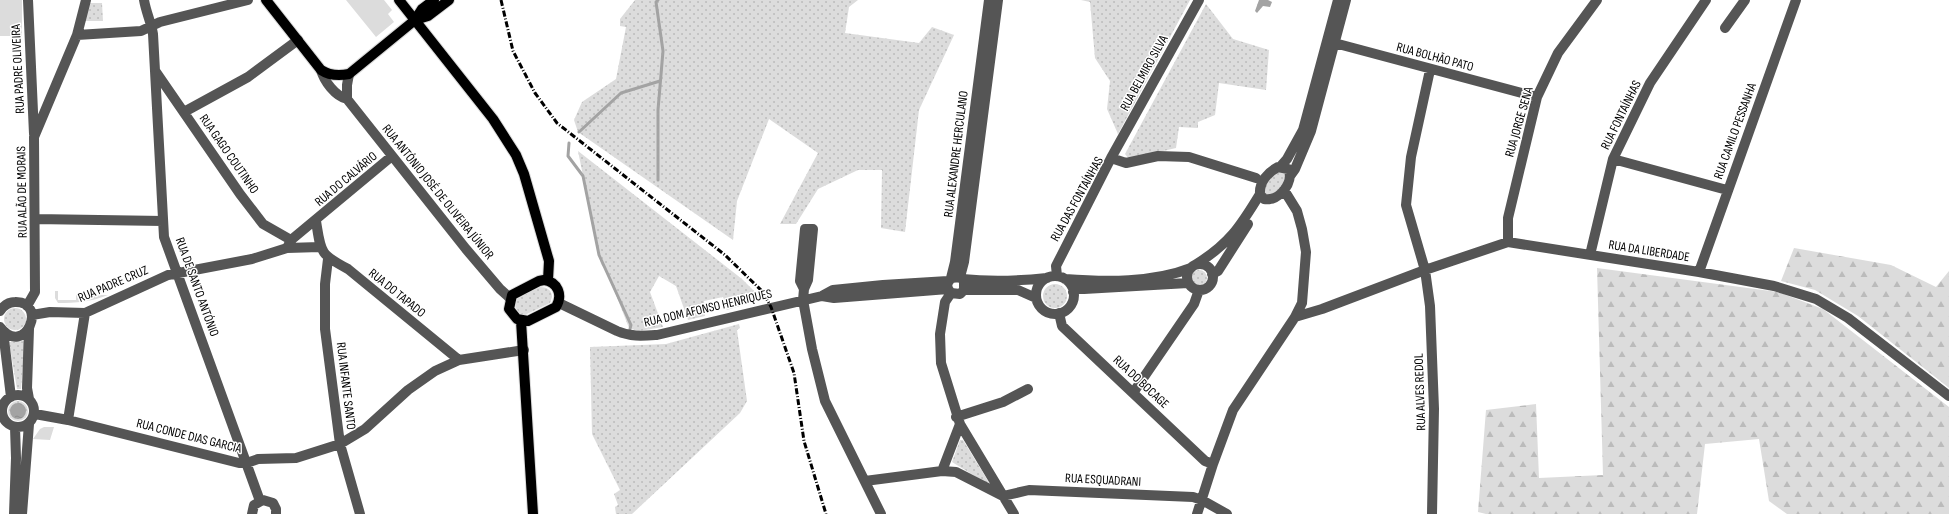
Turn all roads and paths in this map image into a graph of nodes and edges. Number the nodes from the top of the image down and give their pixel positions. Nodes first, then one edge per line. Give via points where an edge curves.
1 (28, 0) edge
2 (86, 0) edge
3 (144, 0) edge
4 (248, 0) edge
5 (266, 0) edge
6 (399, 0) edge
7 (434, 0) edge
8 (449, 0) edge
9 (989, 0) edge
10 (998, 0) edge
11 (1199, 0) edge
12 (1338, 0) edge
13 (1346, 0) edge
14 (1597, 0) edge
15 (1706, 0) edge
16 (1745, 0) edge
17 (1796, 0) edge
18 (415, 20) junction
19 (152, 26) junction
20 (1725, 28) dead end
21 (989, 34) junction
22 (77, 35) junction
23 (298, 40) junction
24 (1331, 42) junction
25 (321, 70) junction
26 (1430, 70) junction
27 (156, 72) junction
28 (349, 74) junction
29 (1537, 97) junction
30 (347, 99) junction
31 (184, 112) junction
32 (34, 137) junction
33 (392, 156) junction
34 (1111, 158) junction
35 (1613, 159) junction
36 (1280, 167) junction
37 (1290, 176) junction
38 (1256, 178) dead end
39 (1284, 190) junction
40 (1727, 190) junction
41 (1262, 196) junction
42 (35, 219) junction
43 (163, 221) junction
44 (316, 221) junction
45 (1508, 242) junction
46 (289, 244) junction
47 (320, 246) junction
48 (1590, 255) junction
49 (328, 259) junction
50 (1193, 266) junction
51 (1425, 270) junction
52 (178, 272) junction
53 (1699, 272) junction
54 (1212, 274) junction
55 (1056, 278) junction
56 (548, 280) junction
57 (1188, 282) junction
58 (953, 283) junction
59 (804, 289) junction
60 (1199, 290) junction
61 (1073, 292) junction
62 (510, 298) junction
63 (1036, 298) junction
64 (803, 300) junction
65 (4, 301) edge
66 (559, 303) junction
67 (1302, 303) junction
68 (1322, 309) junction
69 (0, 311) edge
70 (30, 311) junction
71 (86, 313) junction
72 (1060, 313) junction
73 (1295, 317) junction
74 (521, 321) junction
75 (2, 329) edge
76 (29, 329) junction
77 (524, 350) junction
78 (459, 360) junction
79 (1028, 389) dead end
80 (1133, 393) junction
81 (1949, 396) edge
82 (29, 399) junction
83 (6, 400) edge
84 (34, 414) junction
85 (2, 420) edge
86 (68, 420) junction
87 (958, 420) junction
88 (29, 424) junction
89 (14, 427) junction
90 (340, 444) junction
91 (246, 463) junction
92 (1212, 464) junction
93 (942, 471) junction
94 (865, 481) junction
95 (1003, 496) junction
96 (1202, 500) junction
97 (260, 501) junction
98 (14, 514) edge
99 (22, 514) edge
100 (252, 514) edge
101 (276, 514) edge
102 (360, 514) edge
103 (533, 514) edge
104 (881, 514) edge
105 (1014, 514) edge
106 (1197, 514) edge
107 (1227, 514) edge
108 (1432, 514) edge

1 - 32 street, RUA PADRE OLIVEIRA
2 - 22 street, RUA ALÃO DE MORAIS
3 - 19 street, RUA DE SANTO ANTÓNIO
4 - 19 street
5 - 23 main road, RUA ANTÓNIO JOSÉ DE OLIVEIRA JÚNIOR
6 - 18 main road
7 - 18 main road via 422,9
8 - 18 main road via 428,16
9 - 21 street, RUA ALEXANDRE HERCULANO
10 - 21 street, RUA ALEXANDRE HERCULANO
11 - 34 street, RUA BELMIRO SILVA
12 - 24 street, RUA DOM AFONSO HENRIQUES
13 - 24 street, RUA DOM AFONSO HENRIQUES
14 - 29 street, RUA JORGE SENA via 1558,53
15 - 35 street, RUA FONTAÍNHAS via 1650,83
16 - 20 street
17 - 40 street, RUA CAMILO PESSANHA
18 - 28 main road
18 - 56 main road via 493,119 516,155 549,260
19 - 22 street via 141,31
19 - 27 street, RUA DE SANTO ANTÓNIO
21 - 58 street, RUA ALEXANDRE HERCULANO
22 - 32 street, RUA ALÃO DE MORAIS
23 - 25 main road, RUA ANTÓNIO JOSÉ DE OLIVEIRA JÚNIOR
23 - 31 street via 248,77
24 - 26 street, RUA BOLHÃO PATO
24 - 36 street, RUA DOM AFONSO HENRIQUES via 1303,130
24 - 37 street, RUA DOM AFONSO HENRIQUES via 1311,131
25 - 28 main road via 331,75
25 - 30 street, RUA ANTÓNIO JOSÉ DE OLIVEIRA JÚNIOR via 323,77 340,97
26 - 29 street, RUA BOLHÃO PATO
26 - 51 street, RUA ALVES REDOL via 1411,157 1406,205
27 - 31 street, RUA GAGO COUTINHO
27 - 43 street, RUA DE SANTO ANTÓNIO
28 - 30 street via 346,85
29 - 45 street, RUA JORGE SENA via 1508,218
30 - 33 street, RUA ANTÓNIO JOSÉ DE OLIVEIRA JÚNIOR
31 - 46 street, RUA GAGO COUTINHO via 263,224
32 - 42 street, RUA ALÃO DE MORAIS
33 - 44 street, RUA DO CALVÁRIO
33 - 62 street, RUA ANTÓNIO JOSÉ DE OLIVEIRA JÚNIOR via 466,249
34 - 38 street, RUA DAS FONTAÍNHAS via 1126,163 1158,156 1189,157
34 - 55 street, RUA DAS FONTAÍNHAS via 1056,266
35 - 40 street
35 - 48 street, RUA FONTAÍNHAS
36 - 37 street via 1288,169
36 - 41 street, RUA DOM AFONSO HENRIQUES via 1274,169 1261,185
37 - 39 street, RUA DOM AFONSO HENRIQUES
39 - 41 street via 1273,199
39 - 67 street via 1297,211 1306,252
40 - 53 street, RUA CAMILO PESSANHA
41 - 50 street, RUA DOM AFONSO HENRIQUES via 1225,245
41 - 54 street, RUA DOM AFONSO HENRIQUES via 1218,271
42 - 43 street
42 - 70 street, RUA ALÃO DE MORAIS via 35,292
43 - 52 street, RUA DE SANTO ANTÓNIO via 164,237
44 - 46 street, RUA DO CALVÁRIO
44 - 47 street, RUA DO CALVÁRIO
45 - 48 street, RUA DA LIBERDADE
45 - 51 street, RUA DA LIBERDADE
46 - 47 street, RUA DO CALVÁRIO
46 - 52 street, RUA DO CALVÁRIO via 252,259
47 - 49 street
48 - 53 street, RUA DA LIBERDADE
49 - 78 street, RUA DO TAPADO via 348,269
49 - 90 street, RUA INFANTE SANTO via 325,330
50 - 54 street via 1206,266
50 - 55 street, RUA DOM AFONSO HENRIQUES via 1178,273 1144,278
50 - 57 street via 1188,272
51 - 68 street, RUA DA LIBERDADE
51 - 108 street, RUA ALVES REDOL via 1430,306 1434,409
52 - 71 street, RUA PADRE CRUZ
52 - 91 street, RUA DE SANTO ANTÓNIO
53 - 81 street, RUA DA LIBERDADE via 1774,286 1816,299 1848,318
54 - 60 street, RUA DOM AFONSO HENRIQUES via 1210,285
55 - 58 street, RUA DOM AFONSO HENRIQUES
55 - 61 street via 1070,285
55 - 63 street via 1037,288
56 - 62 main road via 539,280
56 - 66 main road via 557,288
57 - 60 street via 1194,289
57 - 61 street via 1078,289
58 - 63 street, RUA DOM AFONSO HENRIQUES via 960,294 964,290 1018,290
58 - 64 street, RUA DOM AFONSO HENRIQUES
58 - 87 street, RUA ALEXANDRE HERCULANO via 945,302 940,334 941,363
59 - 59 street via 808,280 813,229 805,229 800,281
59 - 64 street
60 - 80 street via 1194,304
61 - 72 street via 1072,303
62 - 74 main road via 509,309
63 - 72 street, RUA DOM AFONSO HENRIQUES via 1044,310 1049,313
64 - 66 street, RUA DOM AFONSO HENRIQUES via 657,335 638,336 626,335
64 - 94 street via 825,401
65 - 69 street
65 - 70 street via 18,302
66 - 74 main road via 552,310 528,321
67 - 68 street
67 - 73 street
68 - 73 street, RUA DA LIBERDADE
70 - 71 street, RUA PADRE CRUZ
70 - 76 street, RUA ALÃO DE MORAIS via 32,320
71 - 86 street
72 - 80 street, RUA DO BOCAGE via 1062,326
73 - 92 street via 1233,410
74 - 77 main road
75 - 76 street via 12,336 21,335
75 - 83 street via 11,383
76 - 82 street, RUA ALÃO DE MORAIS
77 - 78 street, RUA CONDE DIAS GARCIA
77 - 103 main road
78 - 90 street, RUA CONDE DIAS GARCIA via 419,382 365,429
79 - 87 street
80 - 92 street, RUA DO BOCAGE via 1205,461
82 - 83 street via 20,395
82 - 84 street, RUA ALÃO DE MORAIS via 33,404
83 - 85 street
84 - 86 street, RUA CONDE DIAS GARCIA
84 - 88 street
85 - 89 street
86 - 91 street, RUA CONDE DIAS GARCIA
87 - 93 street
87 - 95 street, RUA ALEXANDRE HERCULANO
88 - 89 street via 20,428
88 - 99 street
89 - 98 street
90 - 91 street, RUA CONDE DIAS GARCIA via 296,458 258,458
90 - 102 street, RUA INFANTE SANTO
91 - 97 street, RUA DE SANTO ANTÓNIO
92 - 96 street
93 - 94 street
93 - 95 street via 956,472
94 - 104 street
95 - 96 street, RUA ESQUADRANI via 1029,490 1193,497
95 - 105 street, RUA ALEXANDRE HERCULANO
96 - 106 street
96 - 107 street, RUA ESQUADRANI
97 - 100 street via 254,505
97 - 101 street via 267,500 273,503

